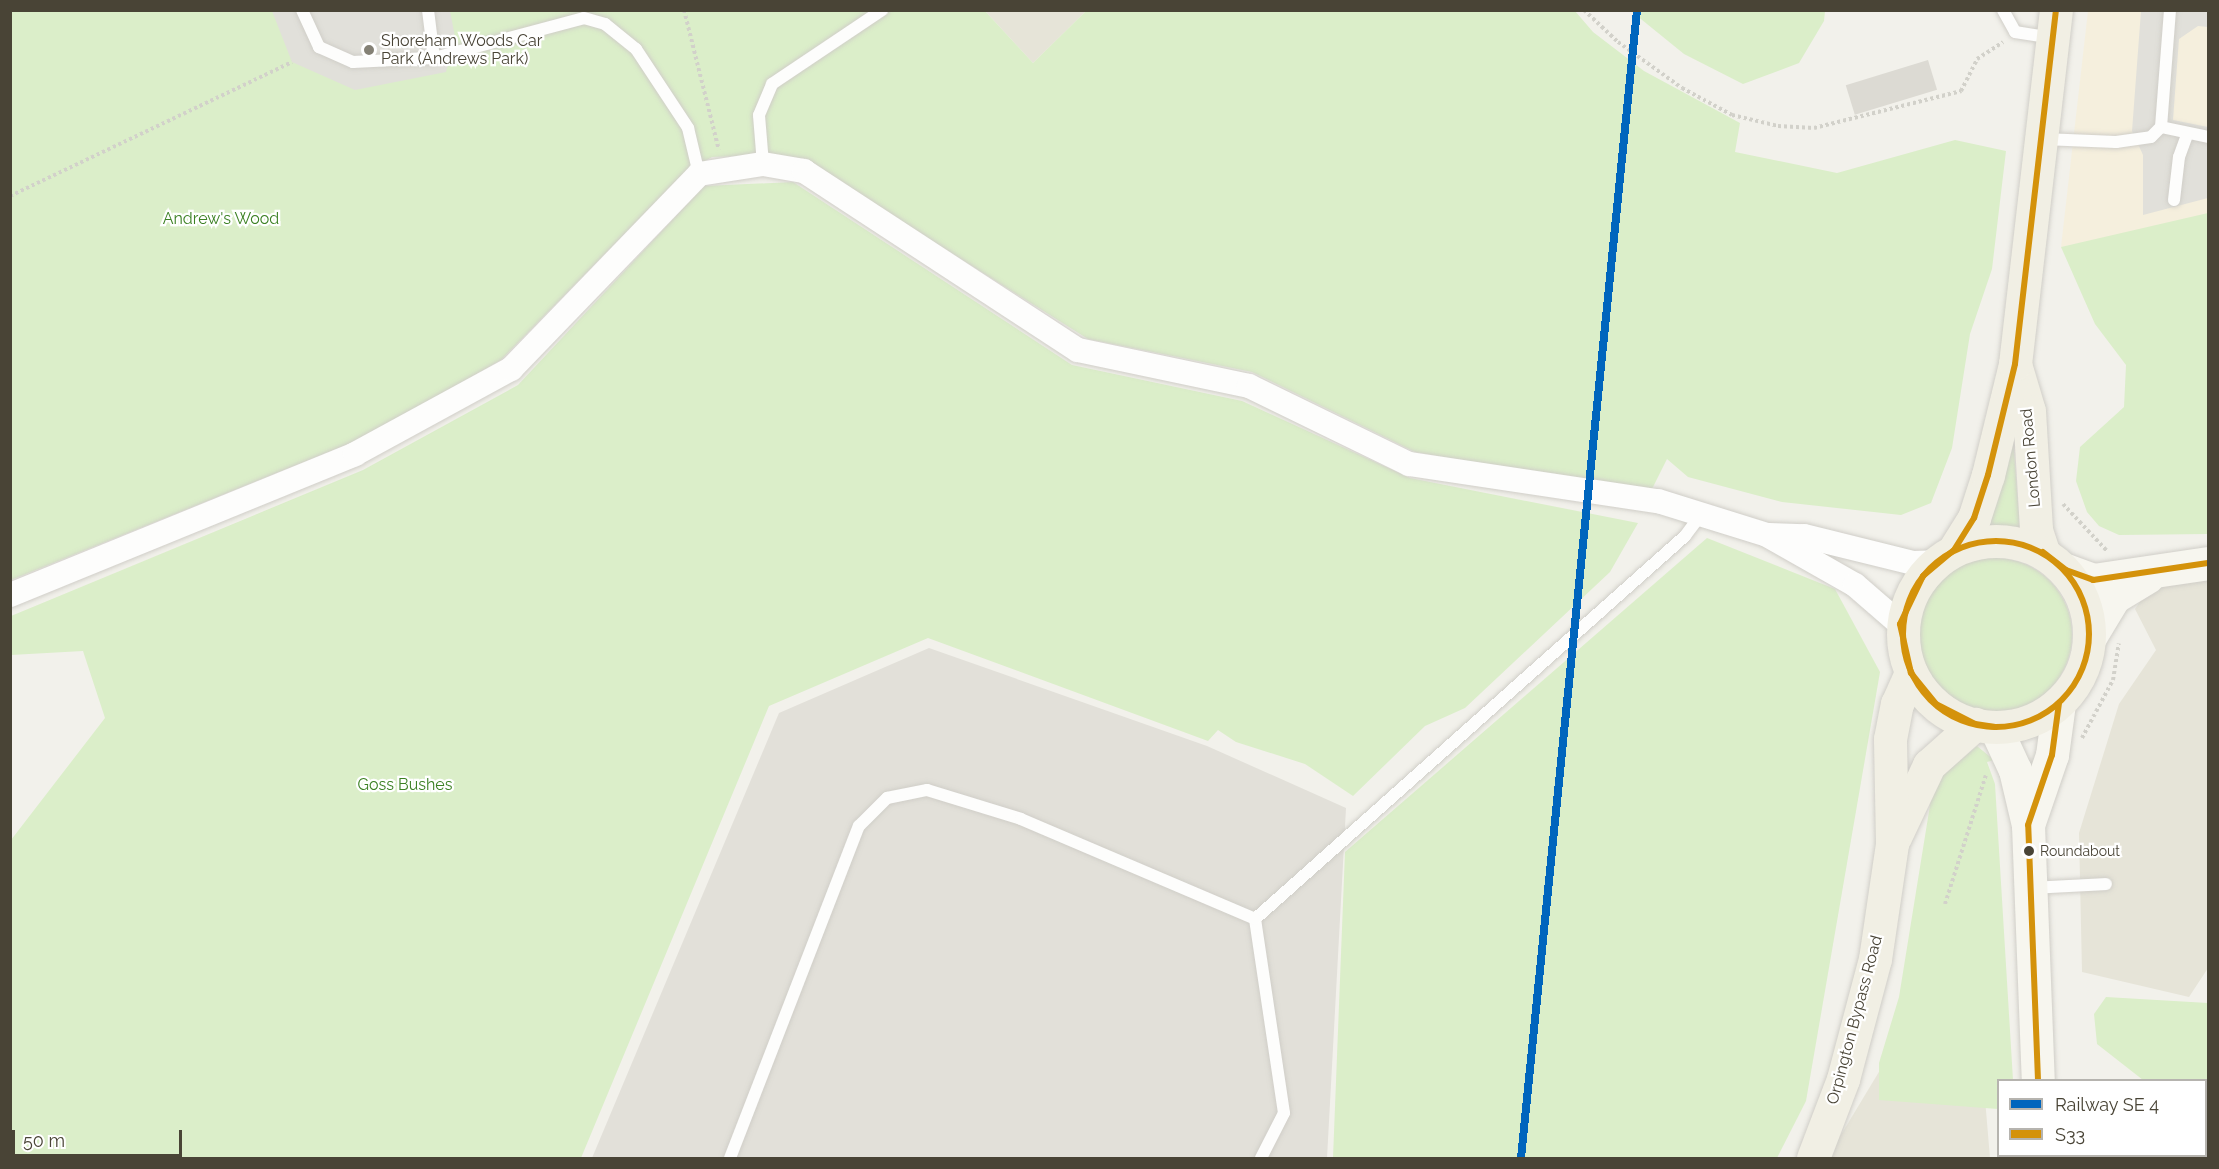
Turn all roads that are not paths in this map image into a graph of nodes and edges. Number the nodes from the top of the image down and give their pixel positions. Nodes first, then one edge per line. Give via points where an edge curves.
1 (302, 10) edge
2 (428, 10) edge
3 (882, 10) edge
4 (2002, 10) edge
5 (2170, 10) edge
6 (2054, 25) edge
7 (434, 58) junction
8 (2161, 127) junction
9 (2187, 135) junction
10 (2208, 137) edge
11 (2042, 138) junction
12 (763, 164) junction
13 (699, 174) junction
14 (2174, 200) dead end
15 (2015, 364) junction
16 (1701, 515) junction
17 (1767, 535) junction
18 (1946, 556) junction
19 (2054, 561) junction
20 (2208, 563) edge
21 (2151, 574) junction
22 (10, 595) edge
23 (1900, 624) junction
24 (2090, 637) junction
25 (1911, 673) junction
26 (2059, 703) junction
27 (1985, 726) junction
28 (2028, 825) junction
29 (1892, 844) junction
30 (2106, 884) dead end
31 (2028, 889) junction
32 (1255, 919) junction
33 (2038, 1079) edge
34 (730, 1158) edge
35 (1261, 1158) edge
36 (1813, 1158) edge

1 - 7 lane via 319,47 353,62
2 - 7 lane
3 - 12 lane via 772,84 759,115
4 - 6 lane via 2015,32
5 - 8 lane
6 - 11 main road, London Road
7 - 13 lane via 584,18 605,24 636,49 688,128
8 - 9 lane
8 - 11 lane via 2151,137 2116,142
9 - 10 lane
9 - 14 lane via 2178,157
11 - 15 main road, London Road
12 - 13 street
12 - 16 street via 804,171 1078,350 1249,386 1409,464 1658,501
13 - 22 street via 511,369 355,454
15 - 18 main road, London Road via 1974,518
15 - 19 main road, London Road via 2029,411 2036,530
16 - 17 street
16 - 32 lane via 1685,536
17 - 18 street via 1804,536 1913,563
17 - 23 street via 1855,585
18 - 19 main road via 1996,540
18 - 23 main road via 1912,594
19 - 21 street via 2093,580
19 - 24 main road via 2087,610
20 - 21 street
21 - 24 street via 2114,597
23 - 25 main road
24 - 26 main road via 2081,675
25 - 27 main road via 1936,704
25 - 29 main road, Orpington Bypass Road via 1897,704 1890,740
26 - 27 main road via 2039,717
26 - 28 street via 2052,755
27 - 28 street via 2014,770
27 - 29 main road, Orpington Bypass Road via 1929,765
28 - 31 street
29 - 36 main road, Orpington Bypass Road via 1875,959 1843,1079
30 - 31 lane
31 - 33 street
32 - 34 lane via 1021,819 927,790 888,798 859,826
32 - 35 lane via 1284,1113

